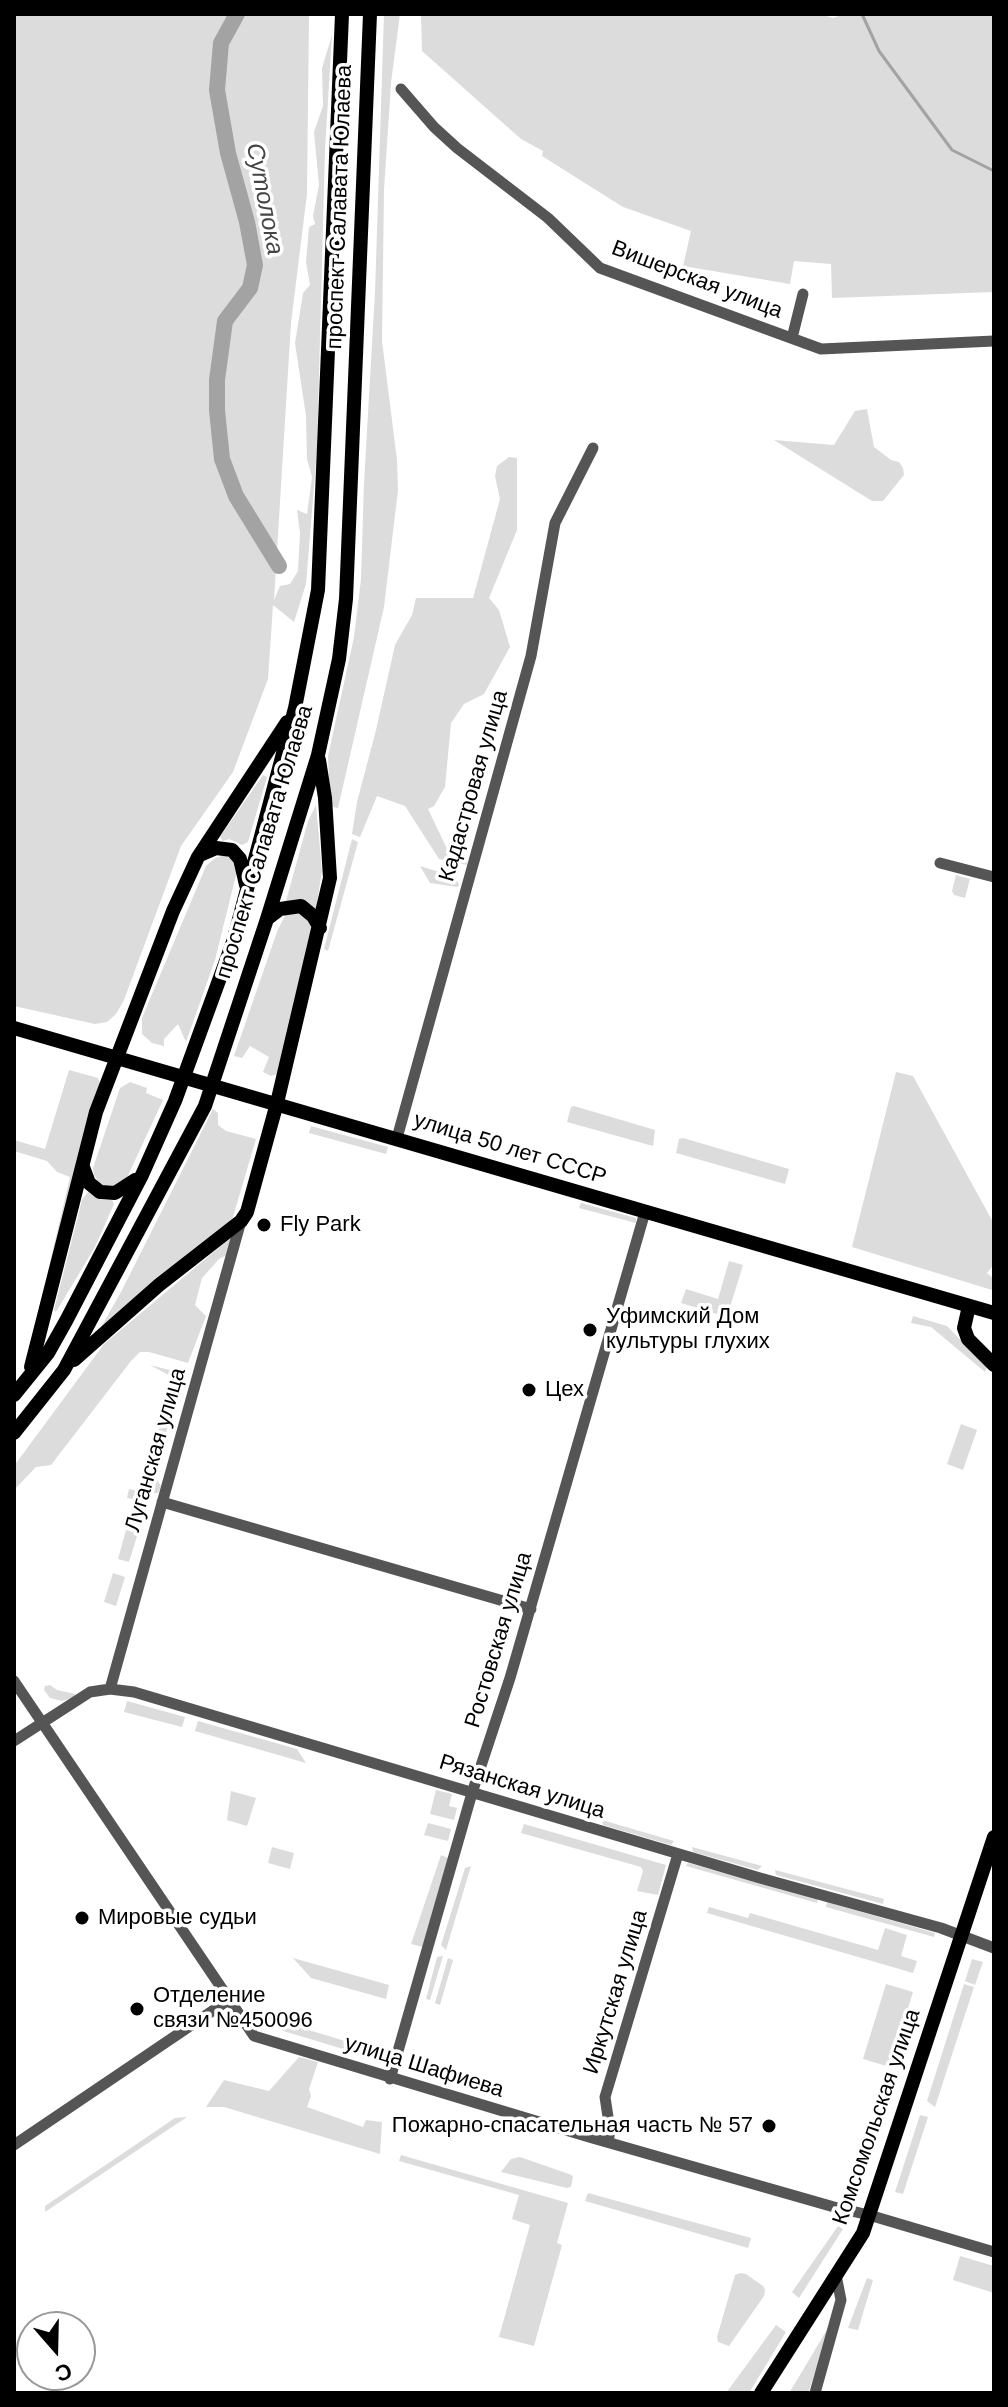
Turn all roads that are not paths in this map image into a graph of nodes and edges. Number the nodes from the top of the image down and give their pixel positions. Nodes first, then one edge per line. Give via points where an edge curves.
1 (342, 14) edge
2 (370, 14) edge
3 (401, 89) dead end
4 (803, 294) dead end
5 (792, 338) junction
6 (994, 341) edge
7 (593, 448) dead end
8 (295, 708) junction
9 (318, 755) junction
10 (198, 857) junction
11 (940, 863) dead end
12 (994, 877) edge
13 (247, 890) junction
14 (267, 919) junction
15 (320, 928) junction
16 (14, 1028) edge
17 (116, 1056) junction
18 (277, 1103) junction
19 (397, 1138) junction
20 (83, 1166) junction
21 (142, 1175) junction
22 (645, 1212) junction
23 (241, 1221) junction
24 (969, 1306) junction
25 (994, 1313) edge
26 (994, 1365) edge
27 (64, 1370) junction
28 (28, 1377) junction
29 (14, 1395) edge
30 (14, 1433) edge
31 (162, 1502) junction
32 (531, 1609) junction
33 (14, 1681) edge
34 (110, 1689) junction
35 (43, 1721) junction
36 (14, 1741) edge
37 (472, 1793) junction
38 (994, 1837) edge
39 (678, 1854) junction
40 (961, 1937) junction
41 (994, 1948) edge
42 (230, 1999) junction
43 (390, 2079) junction
44 (608, 2142) junction
45 (14, 2145) edge
46 (869, 2215) junction
47 (994, 2252) edge
48 (836, 2275) junction
49 (761, 2393) edge
50 (815, 2393) edge

1 - 8 main road, проспект Салавата Юлаева via 318,590
2 - 9 main road, проспект Салавата Юлаева via 346,599
3 - 5 street, Вишерская улица via 457,148 548,218 600,268
4 - 5 street
5 - 6 street, Вишерская улица via 821,349
7 - 19 street, Кадастровая улица via 555,523 531,656
8 - 10 main road
8 - 13 main road, проспект Салавата Юлаева
9 - 14 main road, проспект Салавата Юлаева
9 - 15 main road via 330,878
10 - 13 main road via 216,848 232,850 240,859
10 - 17 main road
11 - 12 street
13 - 21 main road, проспект Салавата Юлаева via 196,1048
14 - 15 main road via 280,909 301,906
14 - 27 main road, проспект Салавата Юлаева via 205,1106
15 - 18 main road
16 - 17 main road, улица 50 лет СССР
17 - 18 main road, улица 50 лет СССР
17 - 20 main road
18 - 19 main road, улица 50 лет СССР
18 - 23 main road
19 - 22 main road, улица 50 лет СССР
20 - 21 main road via 93,1188 108,1194
20 - 28 main road
21 - 28 main road, проспект Салавата Юлаева via 48,1353
22 - 24 main road, улица 50 лет СССР
22 - 32 street, Ростовская улица
23 - 27 main road
23 - 31 street, Луганская улица
24 - 25 main road, улица 50 лет СССР
24 - 26 main road via 964,1328 968,1339
27 - 30 main road, проспект Салавата Юлаева
28 - 29 main road, проспект Салавата Юлаева
31 - 32 street
31 - 34 street, Луганская улица
32 - 37 street, Ростовская улица
33 - 35 street, улица Шафиева
34 - 35 street via 90,1692
34 - 37 street, Рязанская улица
35 - 36 street
35 - 42 street, улица Шафиева
37 - 39 street, Рязанская улица
37 - 43 street, Ростовская улица
38 - 40 main road, Комсомольская улица
39 - 40 street, Рязанская улица
39 - 44 street, Иркутская улица via 605,2097
40 - 41 street, Рязанская улица
40 - 46 main road, Комсомольская улица
42 - 43 street, улица Шафиева via 254,2036
42 - 45 street
43 - 44 street, улица Шафиева
44 - 46 street, улица Шафиева
46 - 47 street, улица Шафиева
46 - 48 main road, Комсомольская улица
48 - 49 main road, Комсомольская улица
48 - 50 street via 841,2300

